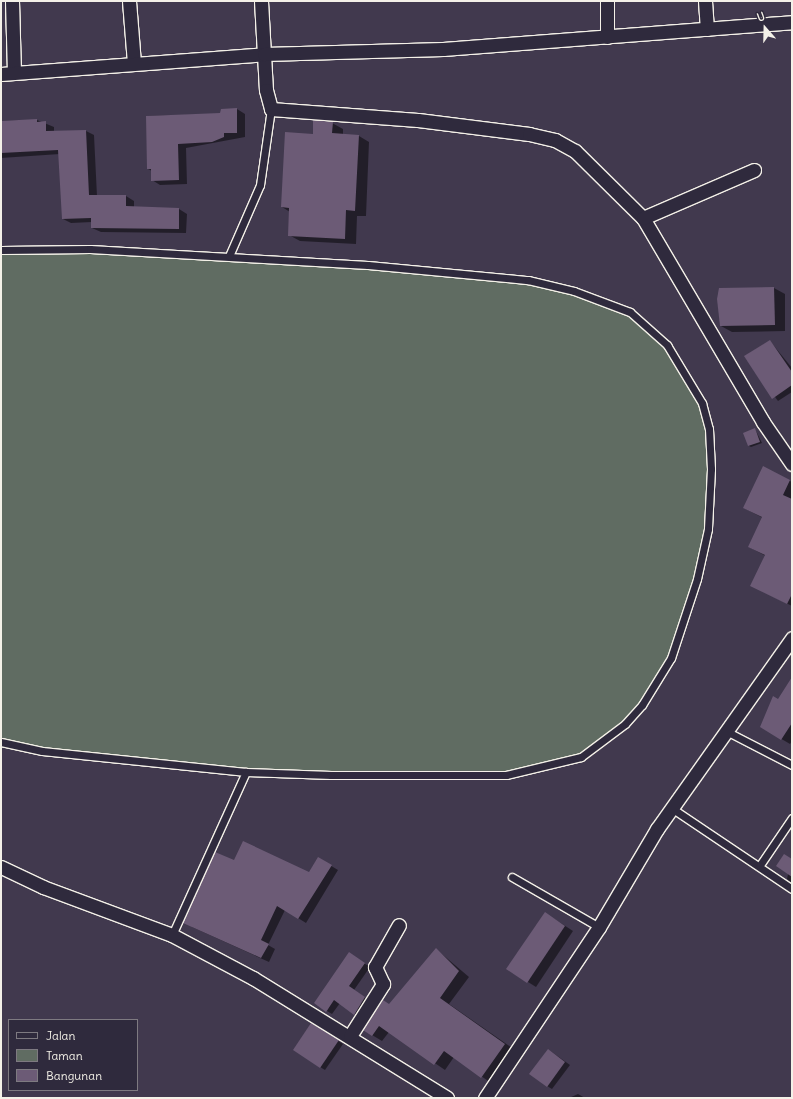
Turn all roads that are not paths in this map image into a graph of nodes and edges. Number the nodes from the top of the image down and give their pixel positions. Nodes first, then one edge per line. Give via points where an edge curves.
1 (12, 1) edge
2 (129, 1) edge
3 (261, 1) edge
4 (607, 1) edge
5 (705, 1) edge
6 (792, 22) edge
7 (707, 29) junction
8 (607, 37) junction
9 (264, 54) junction
10 (134, 63) junction
11 (7, 73) edge
12 (271, 108) junction
13 (754, 170) dead end
14 (643, 218) junction
15 (1, 250) edge
16 (229, 256) junction
17 (792, 464) edge
18 (792, 638) edge
19 (726, 731) junction
20 (1, 742) edge
21 (792, 765) edge
22 (246, 772) junction
23 (673, 809) junction
24 (792, 818) edge
25 (760, 865) junction
26 (1, 867) edge
27 (512, 877) dead end
28 (792, 889) edge
29 (399, 925) dead end
30 (599, 926) junction
31 (172, 935) junction
32 (350, 1036) junction
33 (447, 1098) edge
34 (485, 1098) edge

1 - 11 street
2 - 10 street
3 - 9 street
4 - 8 street
5 - 7 street
6 - 7 street
7 - 8 street
8 - 9 street via 443,49
9 - 10 street
9 - 12 street
10 - 11 street
12 - 14 street via 418,120 555,140 575,151
12 - 16 lane via 260,185
13 - 14 street
14 - 17 street via 763,422
15 - 16 lane via 90,248
16 - 22 lane via 528,280 574,291 630,312 662,340 698,393 709,429 711,469 708,529 679,638 642,705 599,746 564,763 506,775 471,778
18 - 19 street
19 - 21 lane
19 - 23 street
20 - 22 lane via 42,751
22 - 31 lane
23 - 25 lane
23 - 30 street
24 - 25 lane
25 - 28 lane
26 - 31 street via 43,887
27 - 30 lane
29 - 32 street via 375,967 383,984
30 - 34 street
31 - 32 street
32 - 33 street

